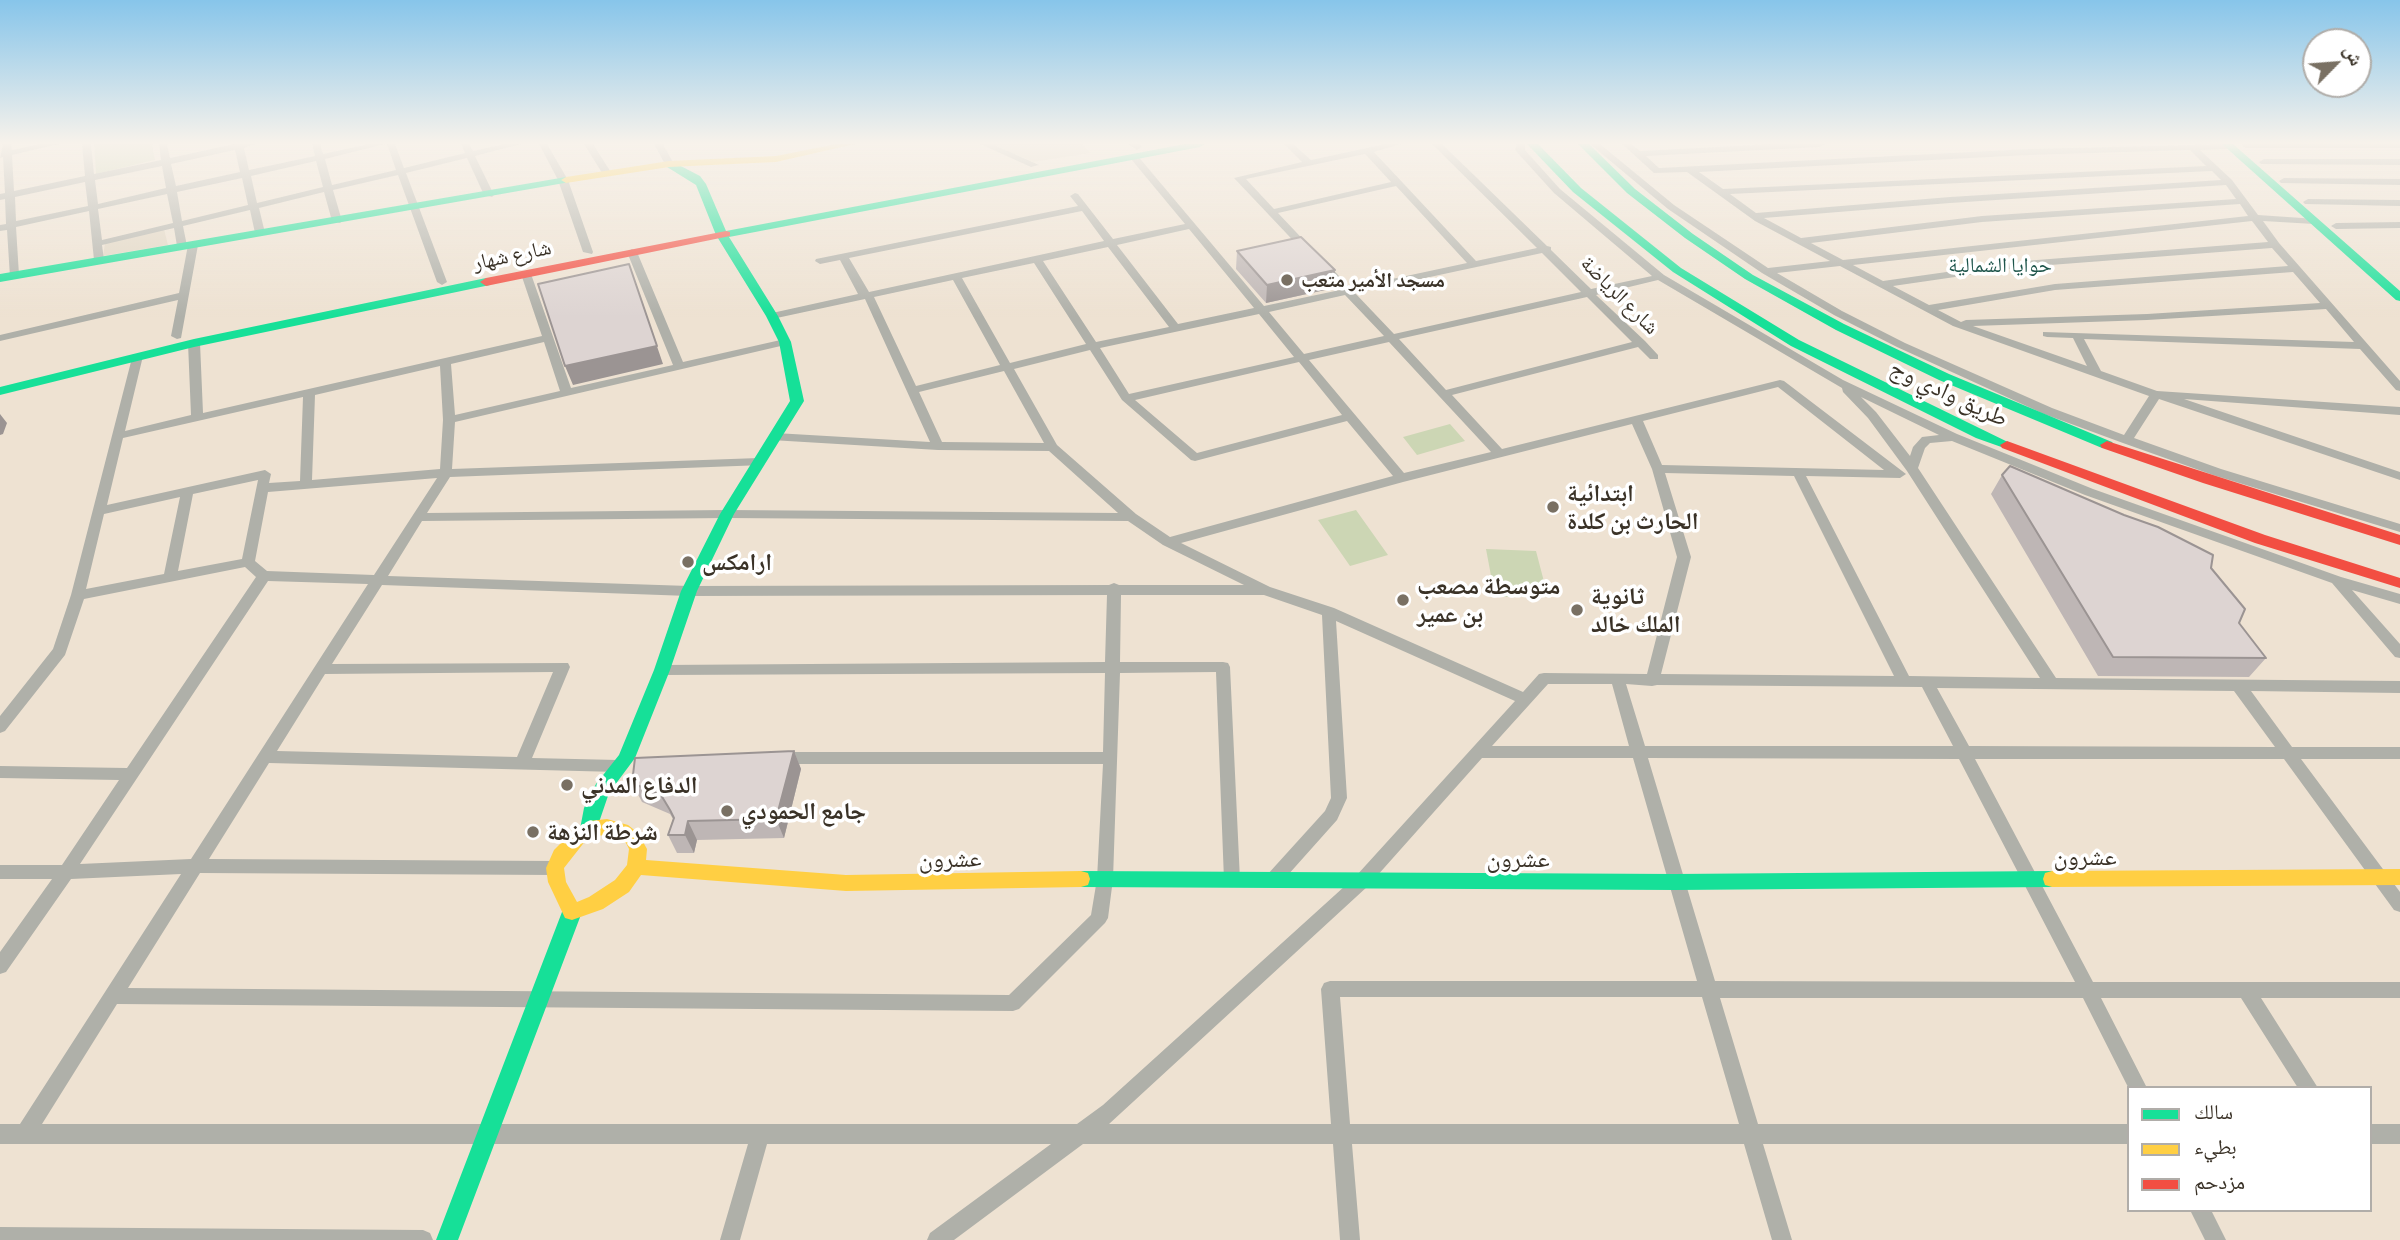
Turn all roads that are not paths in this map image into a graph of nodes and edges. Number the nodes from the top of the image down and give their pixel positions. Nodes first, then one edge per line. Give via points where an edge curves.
1 (4, 202) edge
2 (91, 202) edge
3 (116, 202) edge
4 (174, 202) edge
5 (252, 202) edge
6 (270, 202) edge
7 (331, 202) edge
8 (412, 202) edge
9 (449, 202) edge
10 (571, 202) edge
11 (707, 202) edge
12 (859, 202) edge
13 (867, 202) edge
14 (1079, 202) edge
15 (1175, 202) edge
16 (1262, 202) edge
17 (1316, 202) edge
18 (1415, 202) edge
19 (1497, 202) edge
20 (1570, 202) edge
21 (1592, 202) edge
22 (1645, 202) edge
23 (1666, 202) edge
24 (1733, 202) edge
25 (1929, 202) edge
26 (2230, 202) edge
27 (2244, 202) edge
28 (2295, 202) edge
29 (2308, 202) joint
30 (2400, 203) edge
31 (253, 206) junction
32 (92, 207) junction
33 (414, 208) junction
34 (1084, 208) junction
35 (1272, 212) junction
36 (1754, 216) junction
37 (2256, 218) junction
38 (337, 220) junction
39 (2314, 221) junction
40 (178, 224) junction
41 (2400, 225) edge
42 (5, 226) edge
43 (1191, 226) junction
44 (2336, 226) junction
45 (720, 231) junction
46 (260, 233) junction
47 (1800, 241) junction
48 (1111, 243) junction
49 (2275, 245) junction
50 (188, 246) junction
51 (1546, 249) junction
52 (97, 252) junction
53 (588, 252) junction
54 (632, 252) junction
55 (843, 256) junction
56 (1037, 259) junction
57 (820, 261) dead end
58 (1840, 262) junction
59 (1474, 265) junction
60 (2296, 269) junction
61 (1766, 271) junction
62 (526, 274) junction
63 (956, 276) junction
64 (7, 277) edge
65 (1660, 277) junction
66 (2396, 278) edge
67 (442, 282) junction
68 (1883, 284) junction
69 (1348, 291) junction
70 (1591, 293) junction
71 (184, 295) junction
72 (866, 296) junction
73 (2400, 297) edge
74 (1791, 300) junction
75 (2329, 306) junction
76 (1929, 308) junction
77 (1262, 311) junction
78 (772, 316) junction
79 (1759, 321) junction
80 (1958, 324) junction
81 (1176, 329) junction
82 (2047, 334) dead end
83 (2077, 335) junction
84 (177, 336) junction
85 (0, 338) edge
86 (548, 338) junction
87 (1391, 338) junction
88 (785, 342) junction
89 (194, 343) junction
90 (1641, 343) junction
91 (1093, 346) junction
92 (2365, 349) junction
93 (137, 356) junction
94 (1654, 357) dead end
95 (1301, 358) junction
96 (444, 363) junction
97 (679, 366) junction
98 (1006, 367) junction
99 (2096, 373) junction
100 (2400, 379) edge
101 (0, 380) edge
102 (1839, 382) junction
103 (2400, 388) edge
104 (912, 390) junction
105 (0, 391) edge
106 (309, 393) junction
107 (566, 393) junction
108 (1443, 394) junction
109 (2156, 394) junction
110 (1126, 398) junction
111 (2400, 411) edge
112 (197, 418) junction
113 (1350, 418) junction
114 (1636, 419) junction
115 (450, 420) junction
116 (117, 436) junction
117 (775, 437) junction
118 (1953, 437) junction
119 (2127, 440) junction
120 (938, 446) junction
121 (1052, 447) junction
122 (1499, 453) junction
123 (759, 462) junction
124 (1658, 470) junction
125 (1914, 471) junction
126 (1798, 472) junction
127 (446, 473) junction
128 (1898, 474) junction
129 (2400, 476) edge
130 (1401, 478) junction
131 (306, 484) junction
132 (264, 488) junction
133 (187, 492) junction
134 (2275, 501) junction
135 (99, 511) junction
136 (726, 514) junction
137 (420, 517) junction
138 (1131, 517) junction
139 (2400, 528) edge
140 (2400, 540) edge
141 (1168, 542) junction
142 (2400, 554) edge
143 (248, 562) junction
144 (264, 576) junction
145 (170, 577) junction
146 (380, 580) junction
147 (2336, 580) junction
148 (2400, 583) edge
149 (1114, 588) junction
150 (1265, 590) junction
151 (689, 591) junction
152 (78, 595) junction
153 (2400, 599) edge
154 (1329, 612) junction
155 (2400, 653) edge
156 (1112, 668) junction
157 (323, 669) junction
158 (662, 670) junction
159 (1618, 681) junction
160 (1652, 681) junction
161 (1905, 683) junction
162 (1927, 683) junction
163 (2052, 684) junction
164 (2238, 685) junction
165 (2400, 687) edge
166 (1525, 699) junction
167 (0, 727) edge
168 (1478, 752) junction
169 (1639, 752) junction
170 (1963, 752) junction
171 (2288, 752) junction
172 (2400, 752) edge
173 (267, 757) junction
174 (764, 758) edge
175 (1111, 758) junction
176 (628, 761) junction
177 (522, 763) junction
178 (0, 772) edge
179 (130, 774) junction
180 (589, 829) junction
181 (196, 866) junction
182 (636, 867) junction
183 (555, 868) junction
184 (0, 872) edge
185 (66, 873) junction
186 (2379, 877) junction
187 (2400, 877) edge
188 (1105, 879) junction
189 (1232, 880) junction
190 (1273, 880) junction
191 (2032, 880) junction
192 (1362, 881) junction
193 (1675, 882) junction
194 (2400, 905) edge
195 (572, 912) junction
196 (0, 966) edge
197 (1708, 989) junction
198 (2088, 989) junction
199 (2245, 989) junction
200 (2400, 990) edge
201 (113, 996) junction
202 (537, 1000) junction
203 (2137, 1086) edge
204 (2308, 1086) edge
205 (2127, 1134) edge
206 (2372, 1134) edge
207 (2400, 1134) edge
208 (0, 1135) edge
209 (24, 1135) junction
210 (760, 1135) junction
211 (1079, 1135) junction
212 (1342, 1135) junction
213 (1752, 1135) junction
214 (487, 1136) junction
215 (2201, 1212) edge
216 (0, 1237) edge
217 (423, 1240) edge
218 (447, 1240) edge
219 (730, 1240) edge
220 (937, 1240) edge
221 (1350, 1240) edge
222 (1782, 1240) edge
223 (2216, 1240) edge

1 - 42 street
2 - 32 street
3 - 32 street
4 - 40 street
5 - 31 street
6 - 31 street
7 - 38 street
8 - 33 street
9 - 33 main road
10 - 53 street
11 - 45 main road
12 - 45 main road, شارع شهار
13 - 45 main road, شارع شهار
14 - 34 street
15 - 43 street
16 - 35 street
17 - 35 street
18 - 59 street
19 - 51 street, شارع الرياضة
20 - 65 street
21 - 79 main road, طريق وادي وج via 1677,270
22 - 74 main road, طريق وادي وج via 1749,277
23 - 61 street
24 - 36 street
25 - 36 street
26 - 47 street via 1982,219
27 - 37 street
28 - 39 main road
29 - 30 street
29 - 44 main road
31 - 40 street
31 - 46 street
32 - 42 street
32 - 52 street
33 - 38 main road
33 - 67 street
34 - 48 street
34 - 55 street
35 - 69 street via 1300,248
36 - 47 street
37 - 39 street
37 - 49 street
37 - 58 street
38 - 46 main road
39 - 73 main road
40 - 50 street
40 - 52 street
41 - 44 street
42 - 64 street
43 - 48 street
43 - 77 street via 1229,264
44 - 66 main road
45 - 53 main road, شارع شهار
45 - 54 main road, شارع شهار
45 - 78 main road
46 - 50 main road
47 - 58 street
48 - 56 street
48 - 81 street
49 - 60 street
49 - 68 street via 2024,264
50 - 52 main road
50 - 71 street
51 - 59 street
51 - 70 street, شارع الرياضة
52 - 64 main road
53 - 67 main road, شارع شهار
54 - 62 main road, شارع شهار
54 - 97 street
55 - 57 street
55 - 72 street
56 - 63 street
56 - 91 street
58 - 61 street
58 - 68 street
59 - 69 street
60 - 75 street
60 - 76 street via 2055,287
61 - 119 street via 1838,313 1974,380
62 - 86 street
62 - 89 main road, شارع شهار
63 - 72 street
63 - 98 street
65 - 70 street
65 - 102 street
67 - 84 main road, شارع شهار
68 - 76 street
69 - 77 street
69 - 87 street
70 - 87 street
70 - 90 street, شارع الرياضة
71 - 84 street
71 - 85 street
72 - 78 street
72 - 104 street
74 - 79 main road via 1745,282 1639,211 1621,211 1622,217
74 - 134 main road, طريق وادي وج via 1944,377 2071,431
75 - 80 street
75 - 92 street
76 - 80 street
77 - 81 street
77 - 95 street
78 - 88 main road
79 - 148 main road, طريق وادي وج via 1981,435 2122,490
80 - 99 street
81 - 91 street
82 - 83 street
83 - 92 street
83 - 99 street
84 - 101 main road, شارع شهار
86 - 96 street
86 - 107 street
87 - 95 street
87 - 108 street
88 - 97 street
88 - 117 main road via 797,401
89 - 93 main road, شارع شهار
89 - 112 street
90 - 94 street, شارع الرياضة
90 - 108 street
91 - 98 street
91 - 110 street
92 - 100 street
92 - 103 street
93 - 105 main road, شارع شهار
93 - 116 street
95 - 110 street
95 - 113 street
96 - 106 street
96 - 115 street
97 - 107 street
98 - 104 street
98 - 121 street
99 - 109 street
102 - 118 street
102 - 125 street via 1872,415
104 - 120 street
106 - 112 street
106 - 131 street
107 - 115 street
108 - 122 street
109 - 111 street
109 - 119 street
109 - 129 street
110 - 113 street via 1195,457
112 - 116 street
113 - 130 street
114 - 122 street
114 - 124 street
114 - 128 street via 1780,383
115 - 127 street
116 - 135 street
117 - 120 street
117 - 123 main road
118 - 125 street via 1926,440 1919,447
118 - 147 street via 2089,492
119 - 139 street
120 - 121 street
121 - 138 street
122 - 130 street
123 - 127 street
123 - 136 main road
124 - 126 street
124 - 160 street via 1684,557
125 - 128 street
125 - 163 street
126 - 128 street
126 - 161 street
127 - 131 street
127 - 137 street
130 - 141 street
131 - 132 street
132 - 133 street via 265,474
132 - 143 street
133 - 135 street
133 - 145 street
134 - 140 main road, طريق وادي وج
134 - 142 main road via 2336,535
135 - 152 street
136 - 137 street
136 - 138 street
136 - 151 main road
137 - 146 street
138 - 141 street
141 - 150 street
143 - 144 street
143 - 145 street
144 - 146 street
144 - 179 street
145 - 152 street
146 - 151 street
146 - 157 street
147 - 153 street
147 - 155 street
149 - 150 street
149 - 151 street
149 - 156 street
150 - 154 street
151 - 158 main road
152 - 167 street via 60,650
154 - 166 street
154 - 190 street via 1339,798 1331,816
156 - 158 street
156 - 175 street
156 - 189 street via 1223,667
157 - 173 street
157 - 177 street via 563,667
158 - 176 main road
159 - 160 street
159 - 166 street via 1544,678
159 - 169 street
160 - 161 street
161 - 162 street
162 - 163 street
162 - 170 street
163 - 164 street
164 - 165 street
164 - 171 street
166 - 168 street
168 - 169 street
168 - 192 street
169 - 170 street
169 - 193 street
170 - 171 street
170 - 191 street
171 - 172 street
171 - 186 street
173 - 177 street
173 - 181 street
174 - 175 street
175 - 188 street
176 - 177 street
176 - 180 main road via 593,808
178 - 179 street
179 - 185 street
180 - 182 main road via 622,830 632,838 638,849
180 - 183 main road via 570,844
181 - 183 street
181 - 185 street
181 - 201 street
182 - 188 main road, عشرون via 846,883
182 - 195 main road via 622,886
183 - 195 main road
184 - 185 street
185 - 196 street
186 - 187 main road, عشرون
186 - 191 main road, عشرون
186 - 194 street
188 - 189 main road, عشرون
188 - 202 street via 1100,918 1013,1003
189 - 190 main road, عشرون
190 - 192 main road, عشرون
191 - 193 main road, عشرون
191 - 198 street
192 - 193 main road, عشرون
192 - 211 street via 1110,1112
193 - 197 street
195 - 202 main road
197 - 198 street
197 - 212 street via 1331,989
197 - 213 street
198 - 199 street
198 - 203 street
199 - 200 street
199 - 204 street
201 - 202 street
201 - 209 street
202 - 214 main road
205 - 213 street
206 - 207 street
208 - 209 street
209 - 214 street
210 - 211 street
210 - 214 street
210 - 219 street
211 - 212 street
211 - 220 street
212 - 213 street
212 - 221 street
213 - 222 street
214 - 218 main road
215 - 223 street
216 - 217 street

